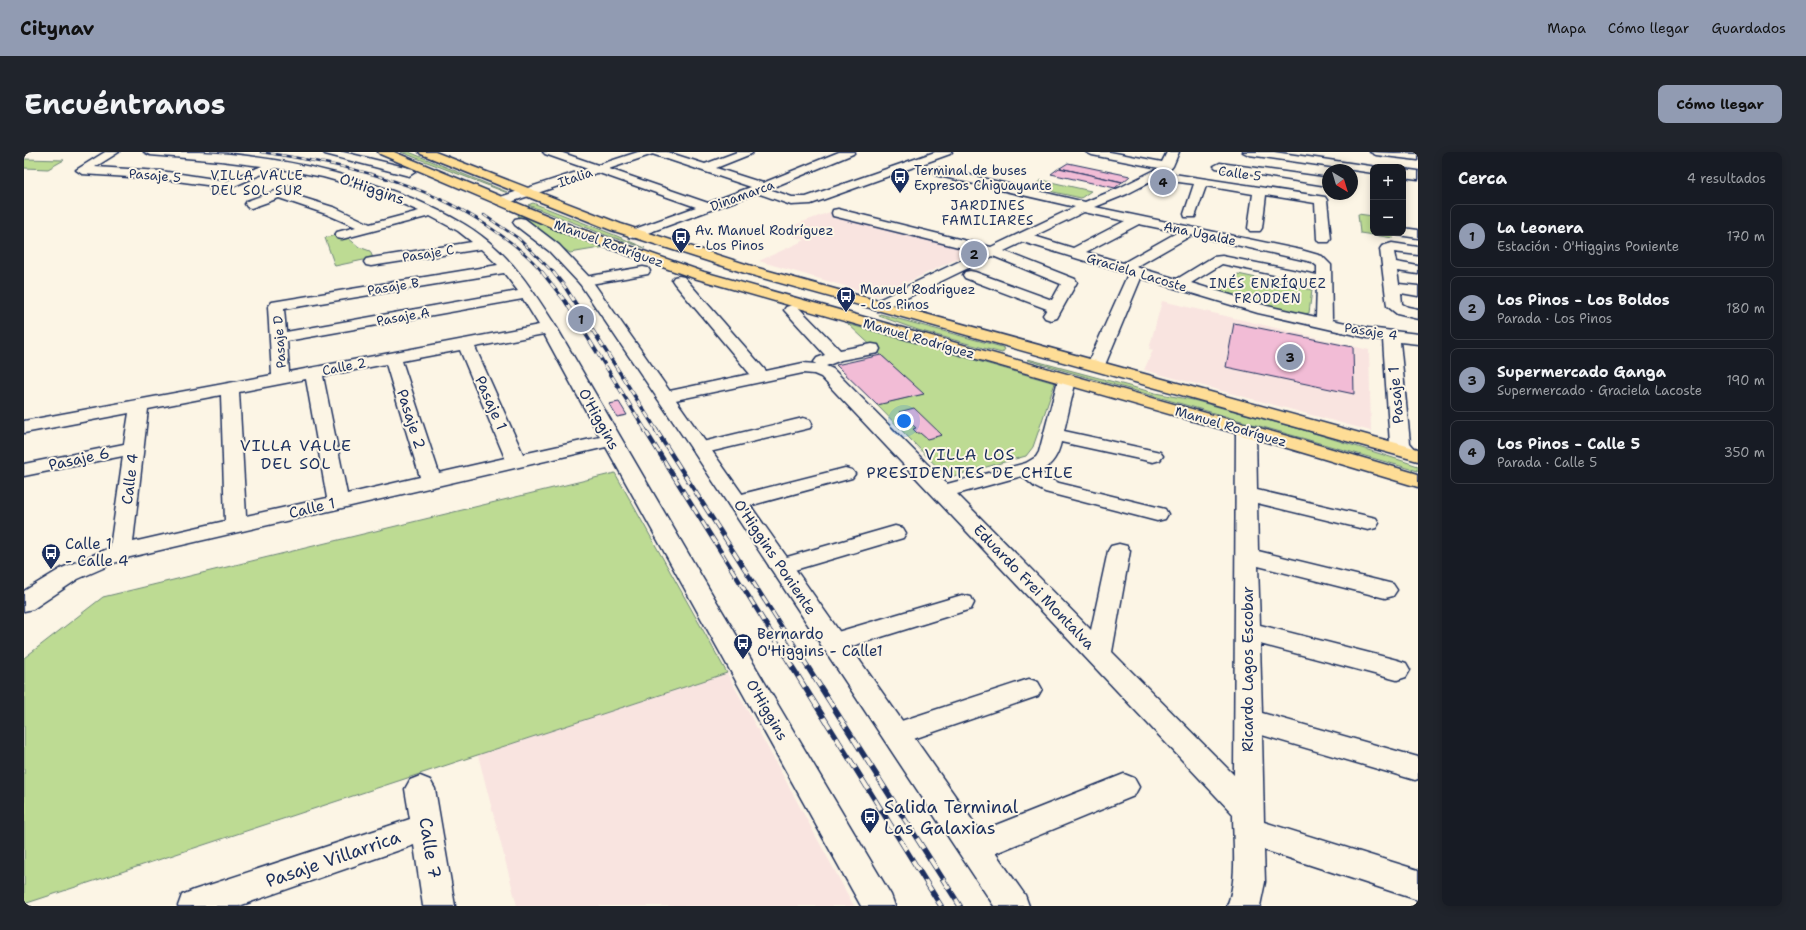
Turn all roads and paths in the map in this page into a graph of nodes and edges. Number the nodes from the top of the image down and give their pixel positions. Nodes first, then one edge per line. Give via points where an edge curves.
1 (113, 152) edge
2 (150, 152) edge
3 (329, 152) edge
4 (384, 152) edge
5 (425, 152) edge
6 (549, 152) edge
7 (649, 152) edge
8 (656, 152) edge
9 (747, 152) edge
10 (946, 152) edge
11 (1092, 152) edge
12 (1173, 152) edge
13 (1249, 152) edge
14 (1376, 152) edge
15 (1116, 154) edge
16 (1284, 154) edge
17 (1413, 155) edge
18 (897, 157) dead end
19 (847, 158) edge
20 (916, 163) junction
21 (276, 164) junction
22 (1167, 166) junction
23 (1220, 166) dead end
24 (705, 168) junction
25 (859, 168) dead end
26 (1370, 168) edge
27 (599, 169) junction
28 (410, 172) dead end
29 (939, 172) dead end
30 (1412, 174) edge
31 (880, 175) junction
32 (330, 176) junction
33 (1155, 176) junction
34 (1288, 176) junction
35 (824, 181) dead end
36 (1322, 181) edge
37 (1201, 182) junction
38 (229, 184) junction
39 (760, 188) junction
40 (843, 188) junction
41 (214, 191) dead end
42 (1260, 191) junction
43 (527, 193) junction
44 (279, 194) junction
45 (1287, 195) junction
46 (501, 201) junction
47 (251, 204) dead end
48 (709, 207) junction
49 (1084, 207) junction
50 (432, 212) junction
51 (838, 213) dead end
52 (1190, 214) dead end
53 (518, 215) junction
54 (1137, 220) junction
55 (368, 228) junction
56 (1255, 228) dead end
57 (1190, 231) junction
58 (1406, 232) edge
59 (634, 234) junction
60 (1418, 234) edge
61 (342, 235) dead end
62 (1398, 236) edge
63 (1021, 237) junction
64 (1324, 239) dead end
65 (484, 244) junction
66 (1395, 248) junction
67 (992, 251) junction
68 (1418, 251) edge
69 (1074, 253) junction
70 (371, 262) dead end
71 (1389, 265) junction
72 (509, 268) junction
73 (1130, 270) junction
74 (1418, 270) edge
75 (643, 271) dead end
76 (970, 275) dead end
77 (679, 280) dead end
78 (585, 281) junction
79 (1324, 281) junction
80 (1178, 285) junction
81 (1392, 287) junction
82 (1418, 291) edge
83 (528, 294) junction
84 (278, 305) joint
85 (878, 306) junction
86 (792, 310) dead end
87 (1418, 314) edge
88 (1324, 322) junction
89 (827, 324) dead end
90 (549, 328) junction
91 (809, 328) junction
92 (1391, 336) junction
93 (278, 338) junction
94 (1418, 339) edge
95 (465, 344) junction
96 (872, 349) dead end
97 (1045, 352) junction
98 (836, 356) junction
99 (392, 357) junction
100 (1003, 362) junction
101 (1096, 365) junction
102 (817, 369) junction
103 (313, 372) junction
104 (762, 377) junction
105 (281, 378) junction
106 (1067, 380) junction
107 (230, 388) junction
108 (666, 397) junction
109 (139, 405) junction
110 (803, 424) dead end
111 (24, 427) edge
112 (1246, 430) junction
113 (1053, 434) junction
114 (611, 440) junction
115 (134, 448) junction
116 (702, 448) junction
117 (1413, 453) edge
118 (1153, 456) dead end
119 (517, 462) junction
120 (1026, 469) junction
121 (25, 474) edge
122 (845, 474) dead end
123 (431, 481) junction
124 (1418, 481) edge
125 (942, 492) junction
126 (1247, 494) junction
127 (738, 502) junction
128 (338, 503) junction
129 (1157, 514) dead end
130 (1368, 522) dead end
131 (236, 526) junction
132 (895, 533) dead end
133 (1119, 551) dead end
134 (120, 552) junction
135 (1247, 556) junction
136 (781, 566) junction
137 (1385, 590) dead end
138 (962, 602) dead end
139 (24, 603) edge
140 (1247, 631) junction
141 (834, 643) junction
142 (1099, 654) junction
143 (1397, 670) dead end
144 (1029, 689) dead end
145 (1248, 720) junction
146 (896, 734) junction
147 (1414, 768) dead end
148 (1124, 786) dead end
149 (420, 789) dead end
150 (1248, 820) junction
151 (426, 827) junction
152 (974, 848) junction
153 (1418, 885) edge
154 (194, 906) edge
155 (439, 906) edge
156 (880, 906) edge
157 (1014, 906) edge
158 (1243, 906) edge

1 - 38 street, Pasaje 5 via 82,170
2 - 21 street, O'Higgins
3 - 28 street
4 - 46 main road, Manuel Rodríguez
5 - 43 main road, Manuel Rodríguez
6 - 27 street
7 - 27 street, Italia
8 - 24 street
9 - 24 street
10 - 20 street
11 - 15 street
12 - 22 street
13 - 16 street
14 - 17 street
15 - 22 street
16 - 26 street
16 - 34 street via 1288,160
17 - 30 street
18 - 20 street
19 - 39 street, Dinamarca via 832,159
20 - 31 street
21 - 32 street, O'Higgins
21 - 38 street
22 - 33 street
23 - 34 street
24 - 39 street
25 - 31 street
27 - 43 street, Italia
27 - 48 street
29 - 49 street, Ana Ugalde
31 - 40 street
32 - 44 street
32 - 50 street, O'Higgins via 383,191
33 - 37 street, Calle 5
33 - 49 street
34 - 36 street
34 - 45 street
35 - 40 street
37 - 42 street, Calle 5
37 - 52 street
38 - 41 street
39 - 40 street via 788,200 800,202
39 - 48 street, Dinamarca
42 - 45 street, Calle 5
42 - 56 street
43 - 46 street, Italia
43 - 59 main road, Manuel Rodríguez
44 - 47 street
44 - 55 street via 331,211
45 - 64 street, Calle 5 via 1320,200
46 - 53 main road, Manuel Rodríguez
48 - 59 street, Dinamarca
49 - 54 street, Ana Ugalde
49 - 63 street
50 - 55 street
50 - 65 street, O'Higgins
51 - 67 street
53 - 78 street, O'Higgins Poniente
53 - 100 main road, Manuel Rodríguez via 722,282
54 - 57 street, Ana Ugalde
54 - 69 street
55 - 61 street
57 - 73 street
57 - 79 street, Ana Ugalde via 1317,259 1324,265
58 - 60 street
59 - 85 main road, Manuel Rodríguez via 753,272
62 - 66 street
63 - 67 street
63 - 69 street, Graciela Lacoste
65 - 70 street, Pasaje C
65 - 72 street, O'Higgins
66 - 68 street
66 - 71 street via 1387,249
67 - 76 street via 1070,282 1054,311
67 - 85 street
69 - 73 street, Graciela Lacoste
71 - 74 street
71 - 81 street
72 - 83 street, O'Higgins
72 - 84 street, Pasaje B
73 - 80 street, Graciela Lacoste
73 - 101 street
75 - 78 street
77 - 104 street
78 - 108 street, O'Higgins Poniente
79 - 80 street via 1218,260
79 - 88 street
80 - 88 street, Graciela Lacoste via 1264,310
81 - 82 street
81 - 87 street via 1395,306
83 - 90 street, O'Higgins
83 - 93 street, Pasaje A
84 - 93 street, Pasaje D
85 - 97 main road, Manuel Rodríguez
86 - 91 street
88 - 92 street, Pasaje 4
89 - 91 street
90 - 95 street, Calle 2
90 - 114 street, O'Higgins
91 - 98 street
92 - 94 street, Pasaje 4
92 - 117 street, Pasaje 1 via 1400,444
93 - 105 street, Pasaje D
95 - 99 street, Calle 2
95 - 119 street, Pasaje 1
96 - 98 street
97 - 100 main road via 1014,354 1006,357
97 - 101 main road, Manuel Rodríguez
98 - 102 street via 823,361
99 - 103 street, Calle 2
99 - 123 street, Pasaje 2
100 - 106 main road, Manuel Rodríguez
101 - 117 main road, Manuel Rodríguez
102 - 104 street via 804,368
102 - 125 street, Eduardo Frei Montalva via 830,376
103 - 105 street, Calle 2
103 - 128 street
104 - 108 street
105 - 107 street, Calle 2
106 - 112 main road, Manuel Rodríguez
106 - 113 street
107 - 109 street, Calle 2
107 - 131 street
108 - 116 street, O'Higgins Poniente
109 - 111 street
109 - 115 street, Calle 4
110 - 116 street
112 - 124 main road, Manuel Rodríguez
112 - 126 street, Ricardo Lagos Escobar
113 - 118 street
113 - 120 street via 1047,457
114 - 119 street, Calle 1
114 - 156 street, O'Higgins
115 - 121 street, Pasaje 6
115 - 134 street, Calle 4
116 - 127 street, O'Higgins Poniente
119 - 123 street, Calle 1
120 - 125 street
120 - 129 street via 1042,484 1052,488
122 - 127 street
123 - 128 street, Calle 1
125 - 142 street, Eduardo Frei Montalva
126 - 130 street
126 - 135 street, Ricardo Lagos Escobar
127 - 136 street, O'Higgins Poniente
128 - 131 street, Calle 1
131 - 134 street, Calle 1
132 - 136 street
133 - 142 street
134 - 139 street, Calle 1 via 73,571
135 - 137 street
135 - 140 street, Ricardo Lagos Escobar
136 - 141 street, O'Higgins Poniente
138 - 141 street
140 - 143 street
140 - 145 street, Ricardo Lagos Escobar
141 - 146 street, O'Higgins Poniente
142 - 150 street, Eduardo Frei Montalva
144 - 146 street
145 - 147 street
145 - 150 street, Ricardo Lagos Escobar
146 - 152 street, O'Higgins Poniente
148 - 152 street
149 - 151 street, Calle 7
150 - 153 street
150 - 158 street, Ricardo Lagos Escobar via 1249,882
151 - 154 street, Pasaje Villarrica
151 - 155 street, Calle 7
152 - 157 street, O'Higgins Poniente

